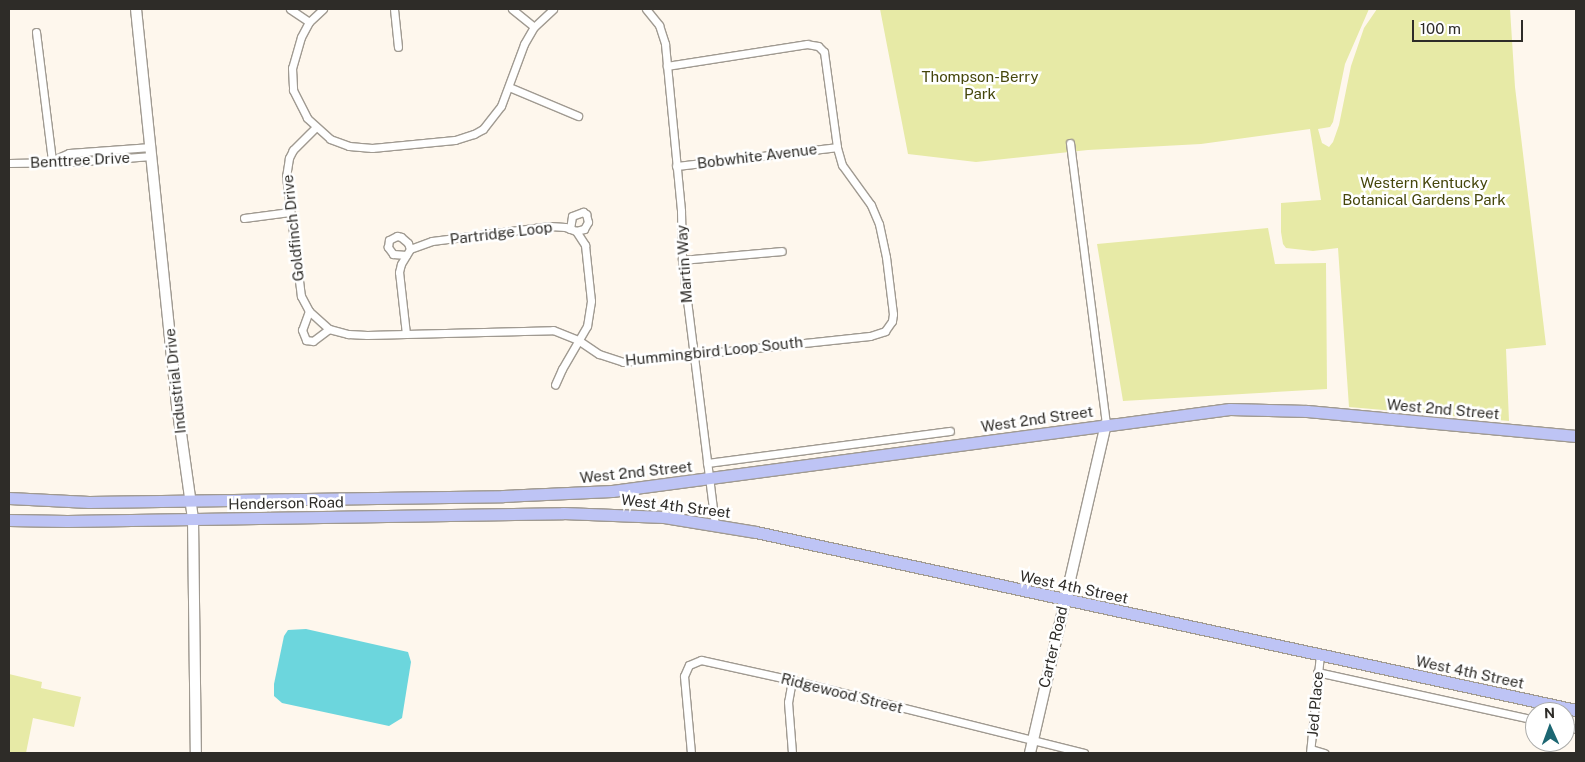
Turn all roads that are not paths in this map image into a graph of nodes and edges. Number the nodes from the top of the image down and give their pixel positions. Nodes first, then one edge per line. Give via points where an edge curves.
1 (136, 9) edge
2 (290, 9) edge
3 (323, 9) edge
4 (394, 9) edge
5 (512, 9) edge
6 (553, 9) edge
7 (646, 9) edge
8 (309, 22) junction
9 (534, 27) junction
10 (36, 32) dead end
11 (398, 47) dead end
12 (667, 66) junction
13 (509, 87) junction
14 (578, 116) dead end
15 (316, 127) junction
16 (1070, 143) dead end
17 (837, 147) junction
18 (152, 151) junction
19 (52, 161) junction
20 (9, 163) edge
21 (676, 166) junction
22 (290, 212) junction
23 (244, 218) dead end
24 (782, 251) dead end
25 (682, 260) junction
26 (308, 311) junction
27 (329, 329) junction
28 (406, 334) junction
29 (578, 340) junction
30 (692, 354) junction
31 (555, 385) dead end
32 (1106, 424) junction
33 (950, 431) dead end
34 (921, 435) junction
35 (1576, 436) edge
36 (921, 450) junction
37 (707, 463) junction
38 (709, 479) junction
39 (503, 496) joint
40 (9, 498) edge
41 (191, 501) junction
42 (563, 513) joint
43 (193, 519) junction
44 (9, 520) edge
45 (715, 524) junction
46 (1064, 600) junction
47 (1320, 654) junction
48 (1317, 672) junction
49 (792, 680) junction
50 (1576, 710) edge
51 (1525, 718) edge
52 (1032, 740) junction
53 (1311, 751) edge
54 (196, 753) edge
55 (691, 753) edge
56 (792, 753) edge
57 (1030, 753) edge
58 (1084, 753) edge
59 (1324, 753) edge

1 - 18 street, Industrial Drive
2 - 8 street
3 - 8 street
4 - 11 street
5 - 9 street
6 - 9 street
7 - 12 street, Martin Way via 663,34
8 - 15 street via 296,53 292,83 299,106
9 - 13 street via 524,44
10 - 19 street
12 - 17 street via 813,45 824,52
12 - 21 street, Martin Way
13 - 14 street
13 - 15 street via 490,123 465,138 372,148 339,143
15 - 22 street, Goldfinch Drive via 289,158 286,176
16 - 32 street
17 - 21 street, Bobwhite Avenue
17 - 30 street, Hummingbird Loop South via 846,174 872,205 879,224 886,257 892,321 885,331 870,336
18 - 19 street, Benttree Drive via 71,162
18 - 41 street, Industrial Drive via 178,412
19 - 20 street, Benttree Drive
21 - 25 street, Martin Way
22 - 23 street
22 - 26 street, Goldfinch Drive via 299,288
24 - 25 street
25 - 30 street, Martin Way
26 - 27 street, Goldfinch Drive
26 - 27 street via 302,330 306,340 313,341
27 - 28 street, Hummingbird Loop South via 348,334
28 - 29 street, Hummingbird Loop South via 543,329 562,332
28 - 29 street, Partridge Loop via 399,272 408,252 432,241 550,226 573,230 587,252 591,300 589,320
29 - 30 street, Hummingbird Loop South via 599,354 623,362
29 - 31 street, Partridge Loop
30 - 37 street, Martin Way
32 - 35 main road, West 2nd Street via 1210,411 1269,409
32 - 36 main road, West 2nd Street
32 - 46 street, Carter Road
33 - 34 street, West 2nd Street
34 - 36 street
34 - 37 street, West 2nd Street
36 - 38 main road, West 2nd Street
37 - 38 street, Martin Way
38 - 39 main road, West 2nd Street via 612,491
38 - 45 street, Martin Way
39 - 41 main road, Henderson Road
40 - 41 main road, Henderson Road via 89,502
41 - 43 street, Industrial Drive
42 - 43 main road, Henderson Road
42 - 45 main road, West 4th Street via 626,514
43 - 44 main road, Henderson Road
43 - 54 street, Industrial Drive
45 - 46 main road, West 4th Street
46 - 47 main road, West 4th Street
46 - 52 street, Carter Road
47 - 48 street, Jed Place
47 - 50 main road, West 4th Street
48 - 51 street
48 - 53 street, Jed Place
49 - 52 street, Ridgewood Street
49 - 55 street, Ridgewood Street via 709,660 688,664 684,683
49 - 56 street via 788,702
52 - 57 street, Carter Road
52 - 58 street, Ridgewood Street
53 - 59 street

